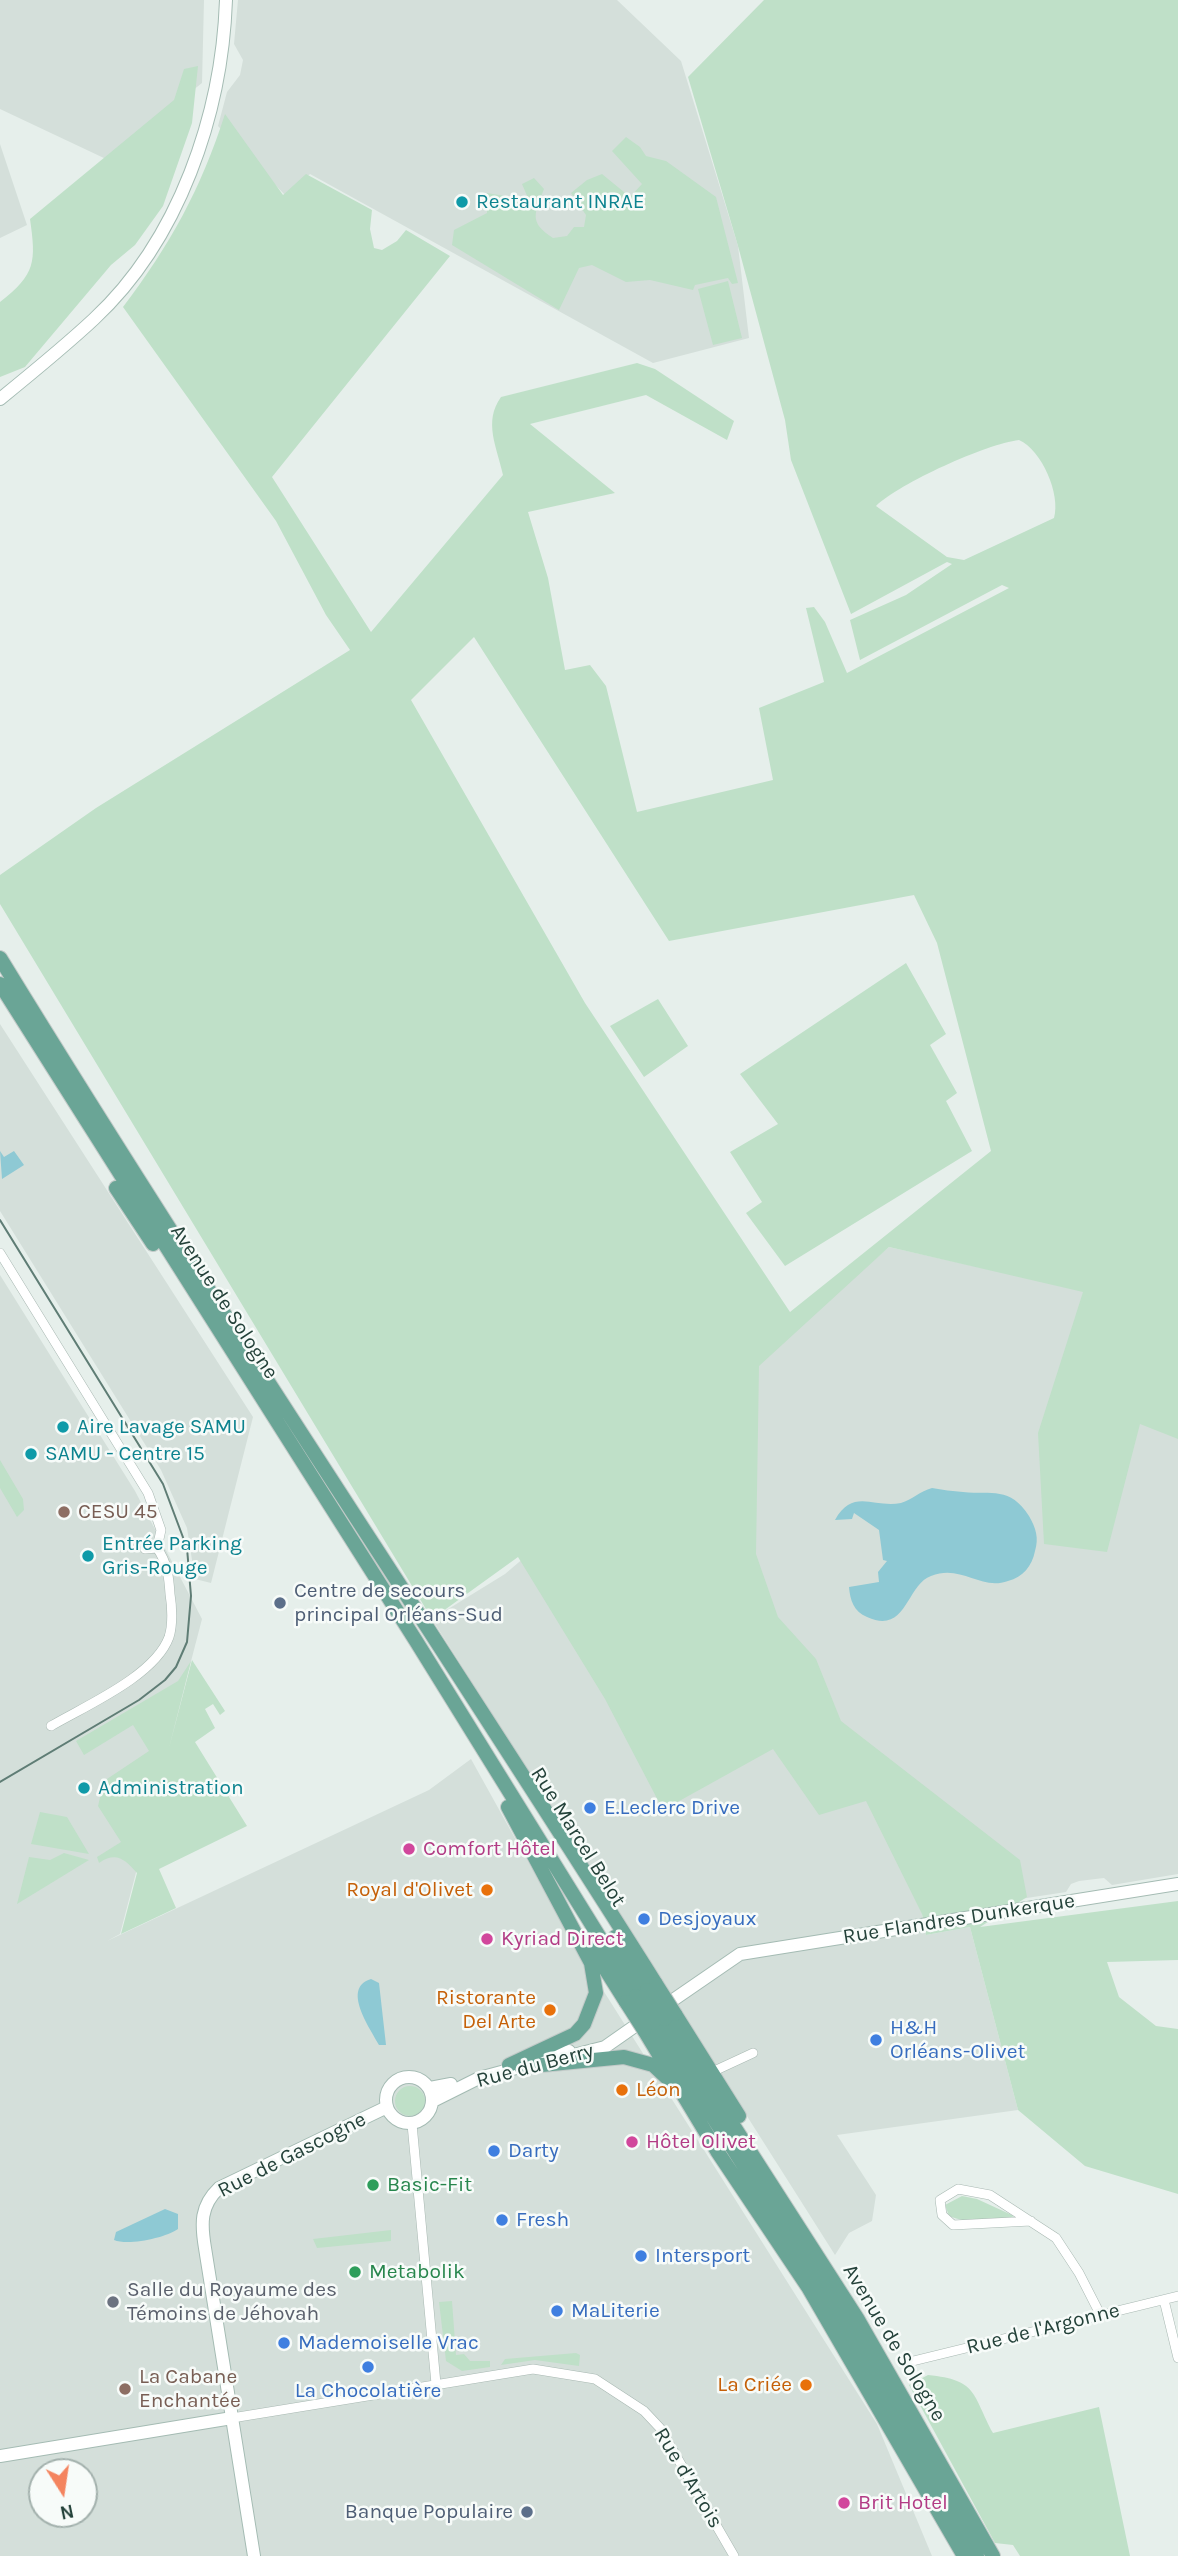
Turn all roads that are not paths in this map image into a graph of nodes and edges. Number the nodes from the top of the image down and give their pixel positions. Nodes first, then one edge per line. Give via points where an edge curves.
1 (226, 0) edge
2 (0, 399) edge
3 (2, 967) edge
4 (0, 999) edge
5 (0, 1253) edge
6 (201, 1305) junction
7 (157, 1548) junction
8 (145, 1549) dead end
9 (416, 1641) junction
10 (51, 1726) dead end
11 (1178, 1884) edge
12 (561, 1904) junction
13 (740, 1954) joint
14 (641, 1993) junction
15 (654, 2023) junction
16 (753, 2053) dead end
17 (515, 2066) junction
18 (712, 2072) junction
19 (431, 2095) junction
20 (387, 2107) junction
21 (412, 2124) junction
22 (706, 2134) junction
23 (748, 2159) junction
24 (1031, 2221) junction
25 (1178, 2297) edge
26 (1164, 2300) junction
27 (1100, 2314) junction
28 (870, 2341) junction
29 (1178, 2358) edge
30 (909, 2362) dead end
31 (436, 2384) junction
32 (232, 2418) junction
33 (887, 2424) junction
34 (0, 2456) edge
35 (254, 2556) edge
36 (733, 2556) edge
37 (955, 2556) edge
38 (964, 2556) edge
39 (977, 2556) edge
40 (993, 2556) edge

1 - 2 street via 214,102 203,140 165,228 95,319
3 - 6 main road, Avenue de Sologne
3 - 14 main road, Rue Marcel Belot via 370,1540
4 - 6 main road via 138,1225
5 - 7 street via 148,1493 161,1530
6 - 9 main road, Avenue de Sologne
7 - 8 street
7 - 10 street via 169,1576 171,1603 169,1636 156,1659
9 - 12 main road
9 - 14 main road, Rue Marcel Belot
11 - 13 street, Rue Flandres Dunkerque
12 - 14 main road
12 - 17 main road via 591,1963 596,1980 593,2005 575,2034
13 - 15 street, Rue du Berry
14 - 15 main road, Rue Marcel Belot, bridge
14 - 15 main road, bridge
15 - 17 street, Rue du Berry via 595,2045
15 - 18 main road
15 - 22 main road
15 - 23 main road, Rue Marcel Belot
16 - 18 street
17 - 19 street, Rue du Berry
17 - 22 main road via 609,2057 640,2060 666,2076
18 - 28 main road via 850,2295
19 - 20 street via 420,2079 401,2078 387,2093
19 - 21 street via 428,2115
20 - 21 street via 394,2118
20 - 32 street, Rue de Gascogne via 219,2188 206,2203 201,2225
21 - 31 street
22 - 33 main road via 808,2287
23 - 28 main road, Avenue de Sologne
23 - 39 main road, Avenue de Sologne
24 - 24 street via 990,2195 957,2189 940,2200 942,2216 953,2225
24 - 27 street via 1056,2238
25 - 26 street, Rue de l'Argonne
26 - 27 street, Rue de l'Argonne
26 - 29 street
27 - 30 street, Rue de l'Argonne
28 - 40 main road, Avenue de Sologne
31 - 32 street, Rue d'Artois
31 - 36 street, Rue d'Artois via 533,2369 595,2379 644,2411 660,2428
32 - 34 street
32 - 35 street, Rue de Gascogne
33 - 37 main road
33 - 38 main road

